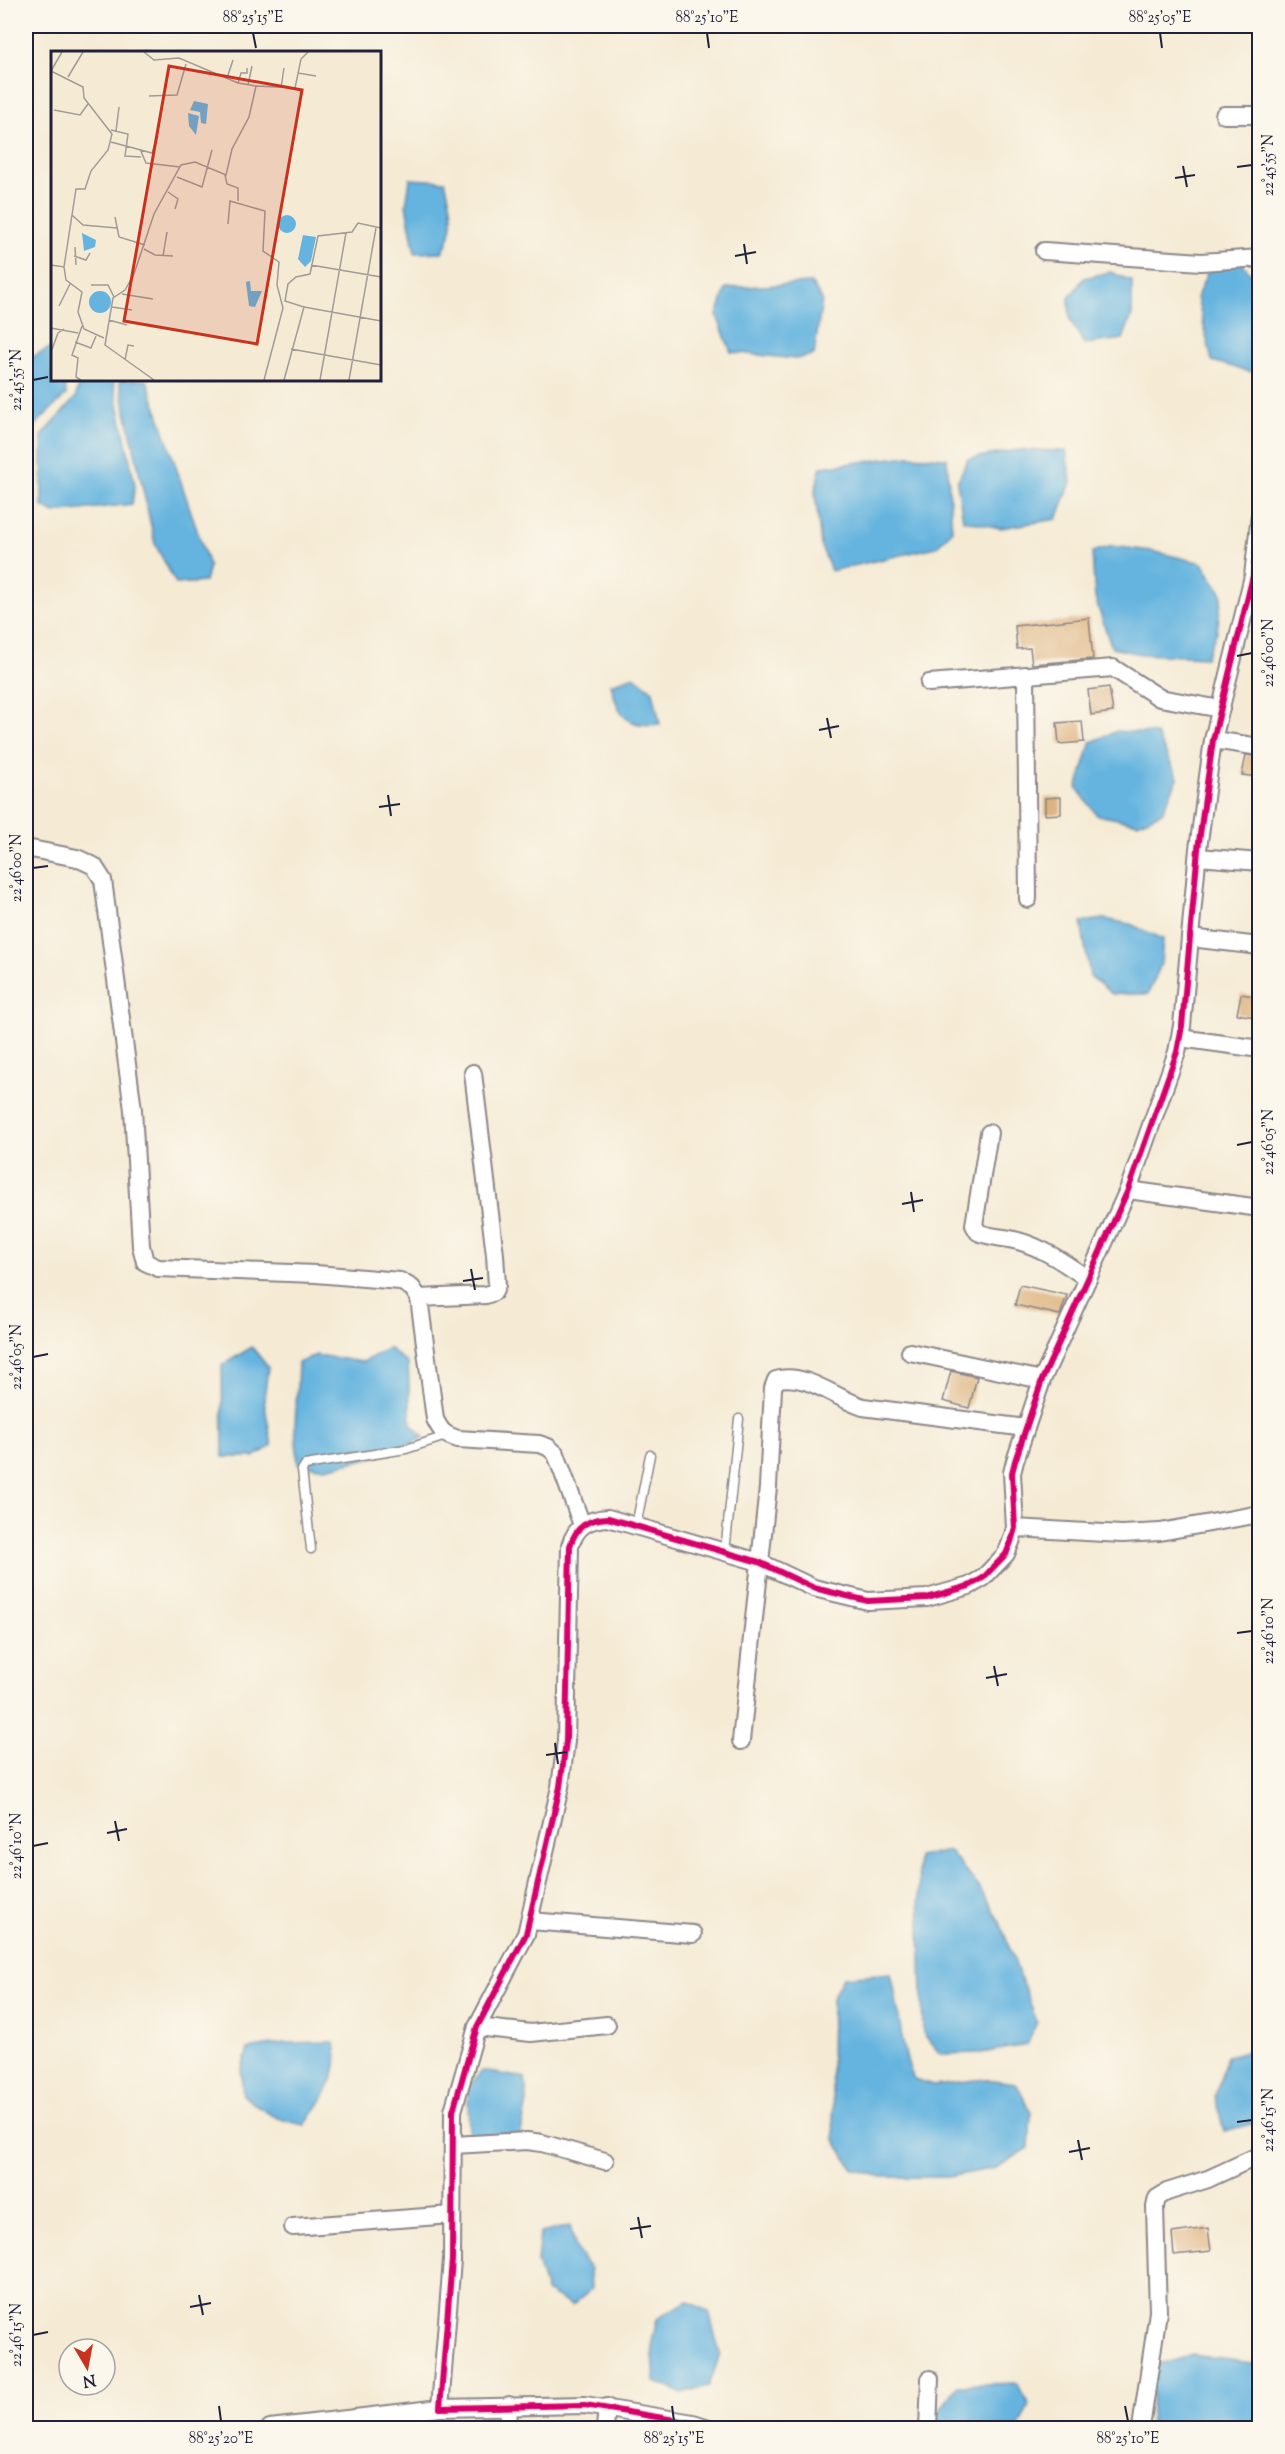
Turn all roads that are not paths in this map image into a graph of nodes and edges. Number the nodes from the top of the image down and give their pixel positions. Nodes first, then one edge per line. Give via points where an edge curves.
1 (1260, 114) edge
2 (1224, 115) dead end
3 (1044, 251) dead end
4 (1260, 258) edge
5 (1260, 515) edge
6 (1026, 675) junction
7 (929, 683) dead end
8 (1221, 709) junction
9 (1213, 740) junction
10 (1260, 747) edge
11 (26, 848) edge
12 (1198, 857) junction
13 (1260, 862) edge
14 (1028, 899) dead end
15 (1190, 938) junction
16 (1260, 946) edge
17 (1180, 1038) junction
18 (1260, 1048) edge
19 (473, 1073) dead end
20 (989, 1133) dead end
21 (1128, 1190) junction
22 (1260, 1208) edge
23 (1088, 1279) junction
24 (419, 1298) junction
25 (910, 1352) dead end
26 (1042, 1380) junction
27 (739, 1419) dead end
28 (1026, 1428) junction
29 (446, 1436) junction
30 (650, 1455) dead end
31 (1260, 1514) edge
32 (582, 1525) junction
33 (636, 1526) junction
34 (1015, 1528) junction
35 (311, 1549) dead end
36 (724, 1552) junction
37 (759, 1562) junction
38 (741, 1740) dead end
39 (530, 1921) junction
40 (693, 1934) dead end
41 (607, 2025) dead end
42 (477, 2027) junction
43 (453, 2145) junction
44 (1260, 2155) edge
45 (605, 2162) dead end
46 (452, 2215) junction
47 (293, 2227) dead end
48 (930, 2379) dead end
49 (509, 2405) junction
50 (607, 2407) junction
51 (440, 2408) junction
52 (270, 2428) edge
53 (508, 2428) edge
54 (604, 2428) edge
55 (709, 2428) edge
56 (927, 2428) edge
57 (1141, 2428) edge

1 - 2 street
3 - 4 street via 1201,262
5 - 8 street via 1253,576
6 - 7 street
6 - 8 street via 1113,668 1160,698
6 - 14 street
8 - 9 street
9 - 10 street
9 - 12 street
11 - 24 street via 77,858 94,866 103,880 133,1110 141,1246 146,1262 158,1268 400,1281
12 - 13 street
12 - 15 street
15 - 16 street
15 - 17 street
17 - 18 street
17 - 21 street
19 - 24 street via 497,1285 494,1292 486,1295
20 - 23 street via 974,1225 978,1232 1048,1253
21 - 22 street
21 - 23 street
23 - 26 street
24 - 29 street via 435,1419
25 - 26 street
26 - 28 street
27 - 36 lane
28 - 34 street via 1012,1473
28 - 37 street via 863,1407 797,1377 776,1380
29 - 32 street via 548,1447 556,1454
29 - 35 lane via 406,1449 305,1465 302,1470
30 - 33 lane
31 - 34 street via 1160,1532 1122,1534
32 - 33 street via 608,1518
32 - 39 street via 570,1546 563,1770
33 - 36 street
34 - 37 street via 1006,1554 983,1578 927,1598 868,1601 814,1588
36 - 37 street
37 - 38 street
39 - 40 street
39 - 42 street
41 - 42 street via 531,2033
42 - 43 street via 453,2111
43 - 45 street via 526,2141
43 - 46 street
44 - 57 street via 1157,2198 1158,2312
46 - 47 street
46 - 51 street
48 - 56 street
49 - 50 street via 564,2403
49 - 51 street
49 - 53 street
50 - 54 street
50 - 55 street
51 - 52 street

